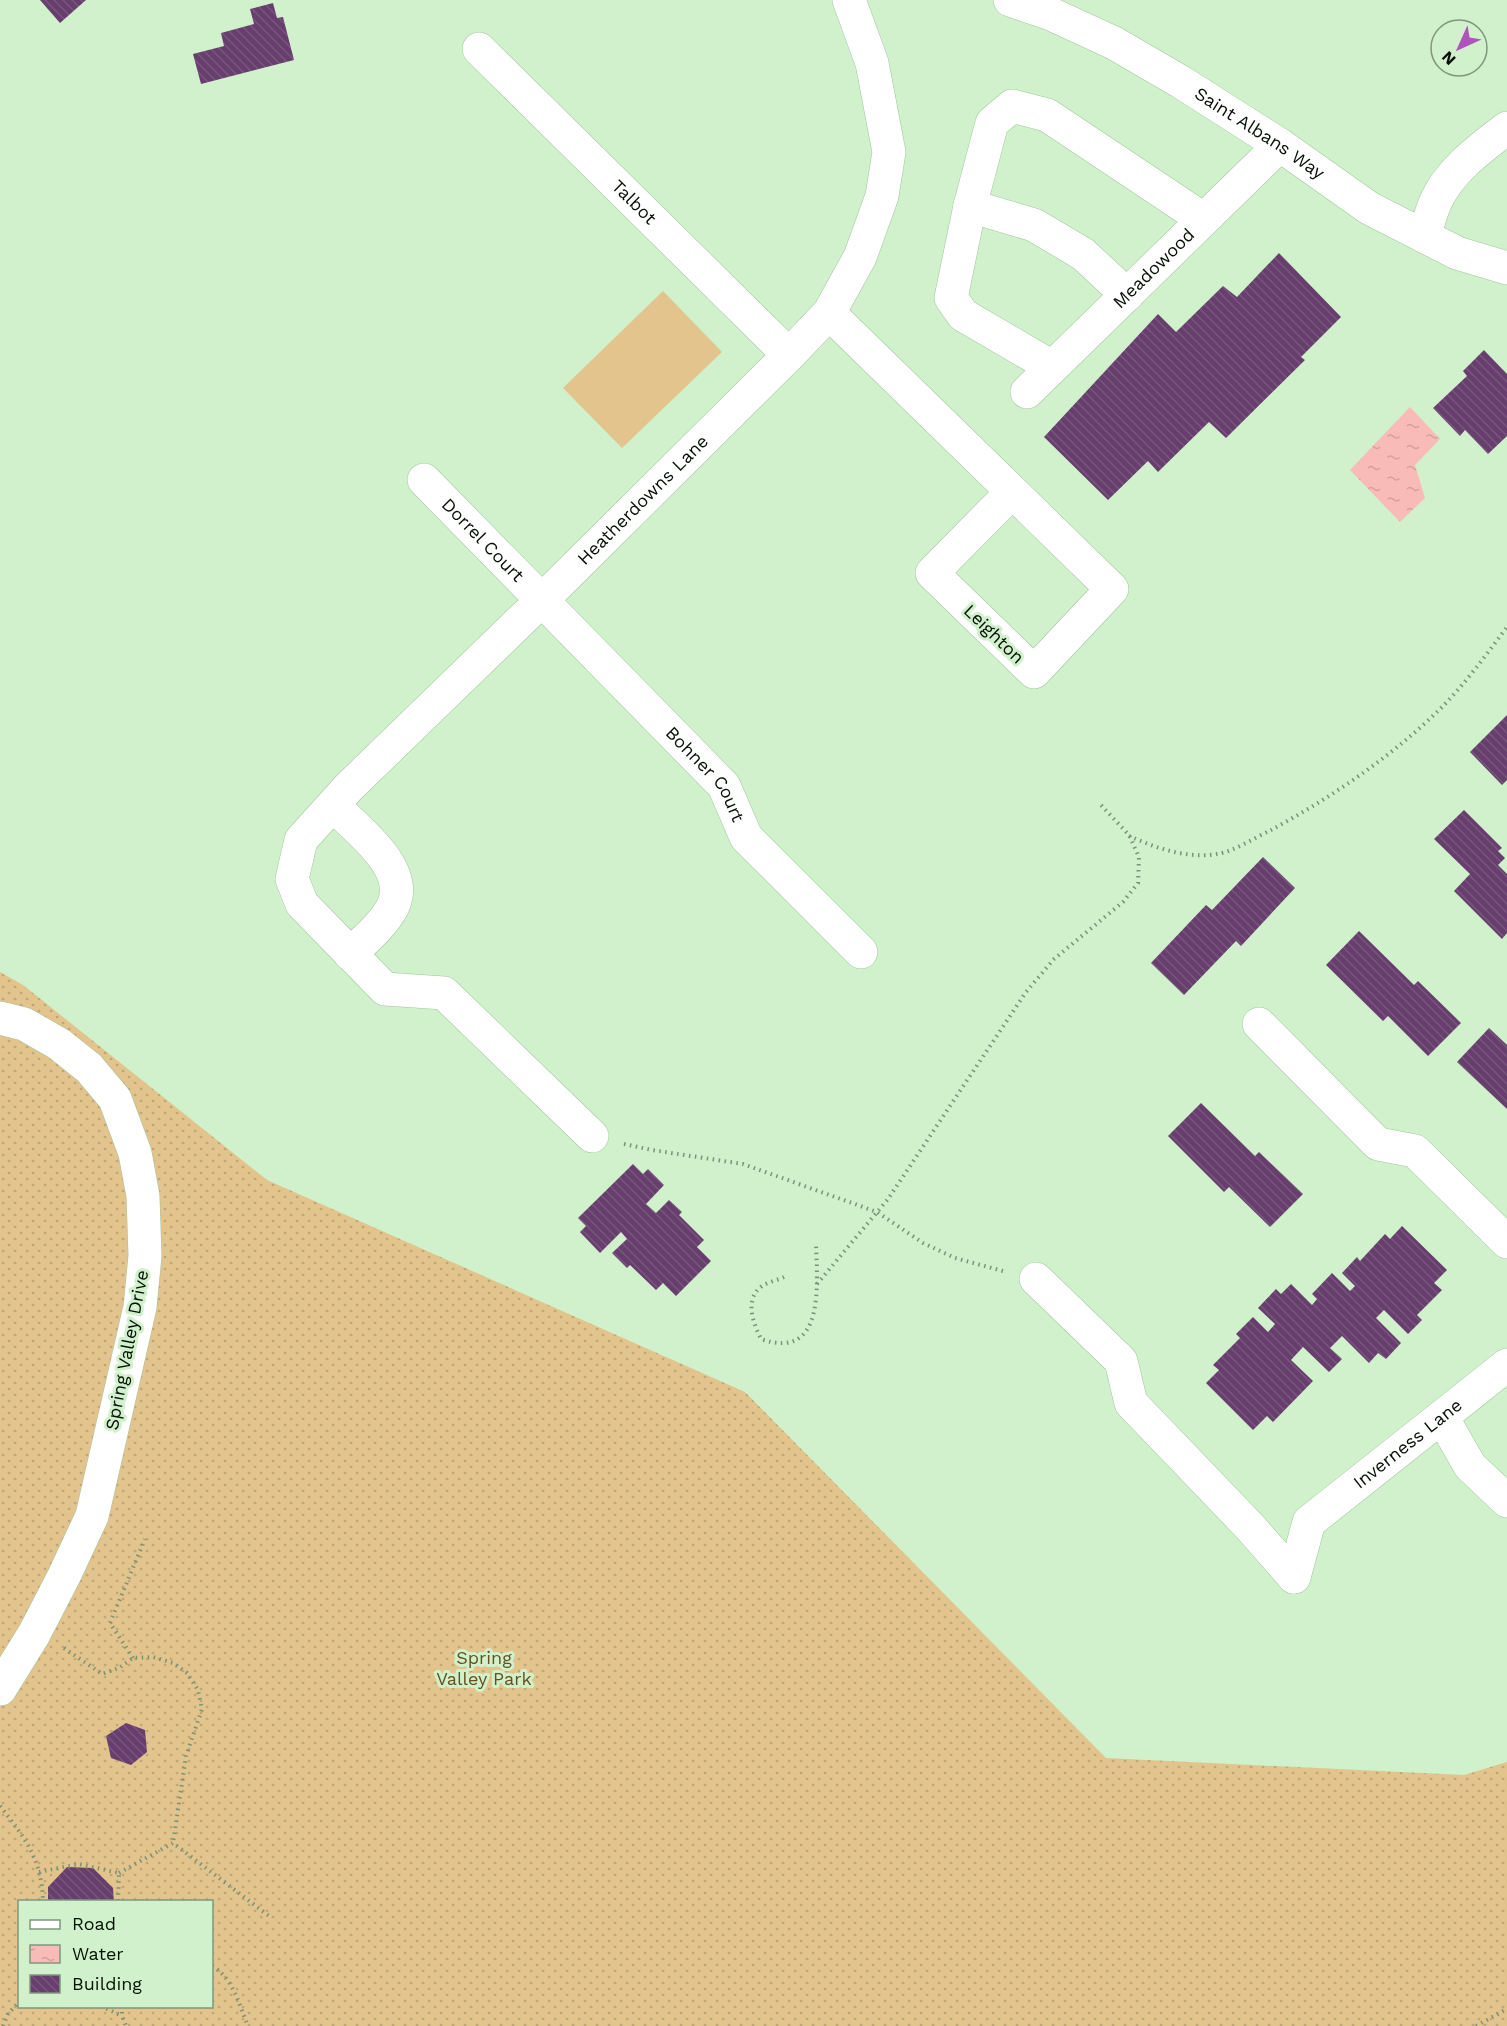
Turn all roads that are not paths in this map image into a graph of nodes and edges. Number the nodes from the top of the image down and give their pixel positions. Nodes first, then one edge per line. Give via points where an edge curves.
1 (849, 0) edge
2 (1010, 0) edge
3 (479, 49) dead end
4 (1507, 128) edge
5 (1280, 145) junction
6 (970, 206) junction
7 (1203, 219) junction
8 (1424, 236) junction
9 (1506, 268) edge
10 (1127, 295) junction
11 (829, 313) junction
12 (789, 356) junction
13 (1052, 367) junction
14 (1027, 392) dead end
15 (424, 480) dead end
16 (1012, 492) junction
17 (541, 601) junction
18 (333, 805) junction
19 (341, 946) junction
20 (861, 952) dead end
21 (0, 1018) edge
22 (1259, 1024) dead end
23 (592, 1136) road end
24 (1507, 1242) edge
25 (1036, 1279) road end
26 (1507, 1365) edge
27 (1442, 1417) junction
28 (1507, 1501) edge
29 (0, 1689) edge

1 - 11 street, Heatherdowns Lane via 872,63 889,152 882,196 861,257
2 - 5 street, Saint Albans Way via 1114,43
3 - 12 street, Talbot
4 - 8 street via 1442,189
5 - 7 street, Meadowood
5 - 8 street, Saint Albans Way via 1370,208
6 - 7 street via 992,123 1012,106 1047,115
6 - 10 street via 1034,225 1083,254
6 - 13 street via 951,298 963,315
7 - 10 street, Meadowood
8 - 9 street, Saint Albans Way via 1457,253
10 - 13 street, Meadowood
11 - 12 street, Heatherdowns Lane
11 - 16 street, Leighton
12 - 17 street, Heatherdowns Lane
13 - 14 street, Meadowood
15 - 17 street, Dorrel Court
16 - 16 street, Leighton via 1112,589 1034,672 932,573
17 - 18 street, Heatherdowns Lane
17 - 20 street, Bohner Court via 724,786 746,837
18 - 19 street, Heatherdowns Lane via 301,840 292,879 302,904
18 - 19 street via 385,857 398,881 394,905 375,930
19 - 23 street, Heatherdowns Lane via 385,989 444,993
21 - 29 street, Spring Valley Drive via 24,1024 59,1044 89,1068 115,1099 135,1153 143,1196 145,1256 140,1307 92,1516 34,1634
22 - 24 street via 1378,1144 1415,1150
25 - 27 street, Inverness Lane via 1120,1361 1131,1403 1294,1577 1309,1522
26 - 27 street, Inverness Lane
27 - 28 street via 1470,1466

